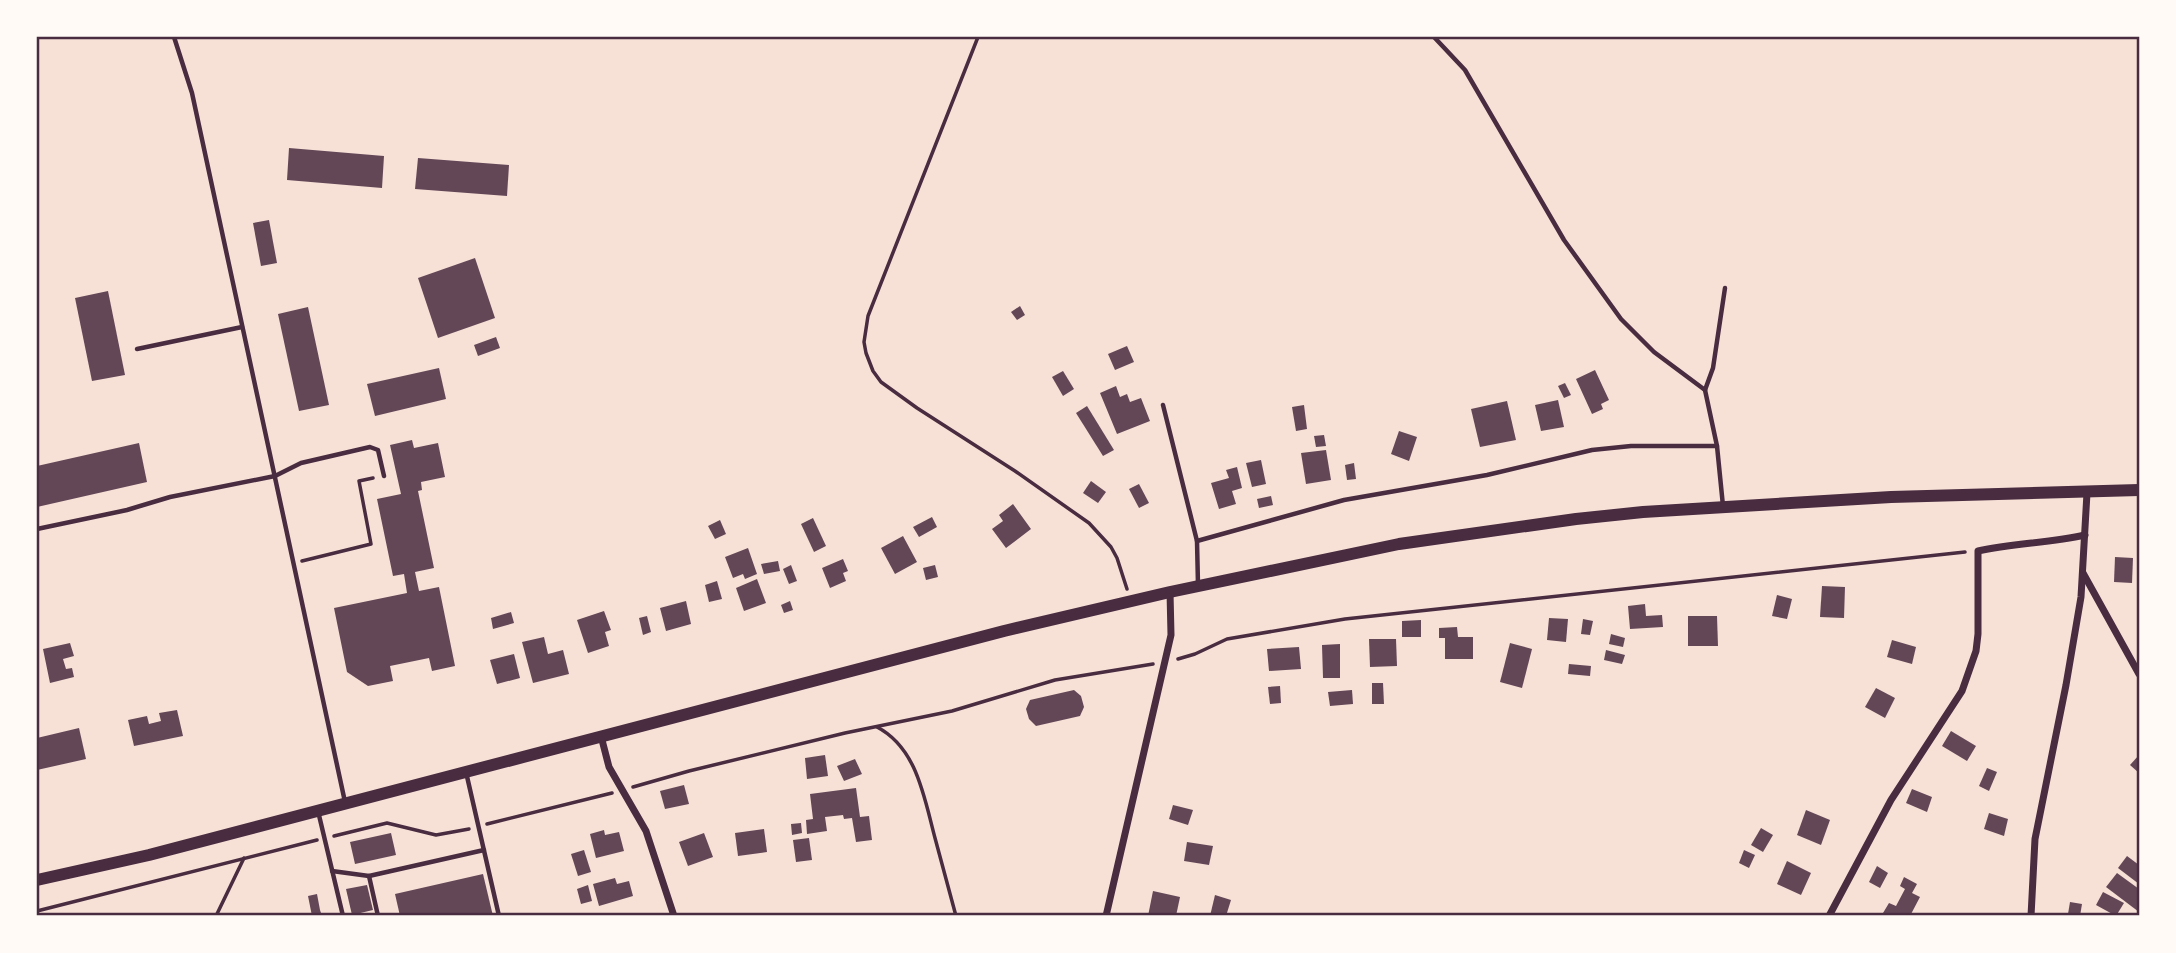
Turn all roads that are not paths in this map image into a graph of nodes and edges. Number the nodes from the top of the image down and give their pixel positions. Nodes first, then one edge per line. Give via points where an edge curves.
1 (174, 37) edge
2 (1434, 37) edge
3 (1725, 288) dead end
4 (242, 327) junction
5 (137, 349) dead end
6 (1705, 390) junction
7 (1163, 405) dead end
8 (1717, 446) junction
9 (275, 476) junction
10 (384, 476) road end
11 (2139, 490) edge
12 (2087, 493) junction
13 (1723, 507) junction
14 (37, 528) edge
15 (2085, 534) junction
16 (1197, 541) junction
17 (2083, 573) junction
18 (1198, 586) junction
19 (1170, 592) junction
20 (2139, 674) edge
21 (600, 736) junction
22 (466, 771) junction
23 (345, 803) junction
24 (318, 810) junction
25 (484, 850) junction
26 (332, 871) junction
27 (369, 876) junction
28 (37, 880) edge
29 (343, 916) edge
30 (379, 916) edge
31 (499, 916) edge
32 (674, 916) edge
33 (1106, 916) edge
34 (1829, 916) edge
35 (2031, 916) edge

1 - 4 lane via 192,93
2 - 6 lane via 1465,70 1564,240 1620,319 1654,352
3 - 6 lane via 1713,368
4 - 5 lane
4 - 9 lane
6 - 8 lane
7 - 16 lane
8 - 13 lane
8 - 16 lane via 1592,450 1487,475 1344,500
9 - 10 lane via 310,460 377,447
9 - 14 lane
9 - 23 lane
11 - 12 main road
12 - 13 main road via 1924,495
12 - 15 street
13 - 18 main road via 1576,519 1436,538
15 - 17 street
15 - 34 street via 1978,551 1978,634 1962,691 1891,800
16 - 18 lane
17 - 20 street
17 - 35 street via 2035,839
18 - 19 main road
19 - 21 main road
19 - 33 street via 1172,621 1165,662
21 - 22 main road
21 - 32 street via 609,767 646,831
22 - 23 main road
22 - 25 lane
23 - 24 main road
24 - 26 lane
24 - 28 main road
25 - 27 lane
25 - 31 lane
26 - 27 lane
26 - 29 lane
27 - 30 lane

